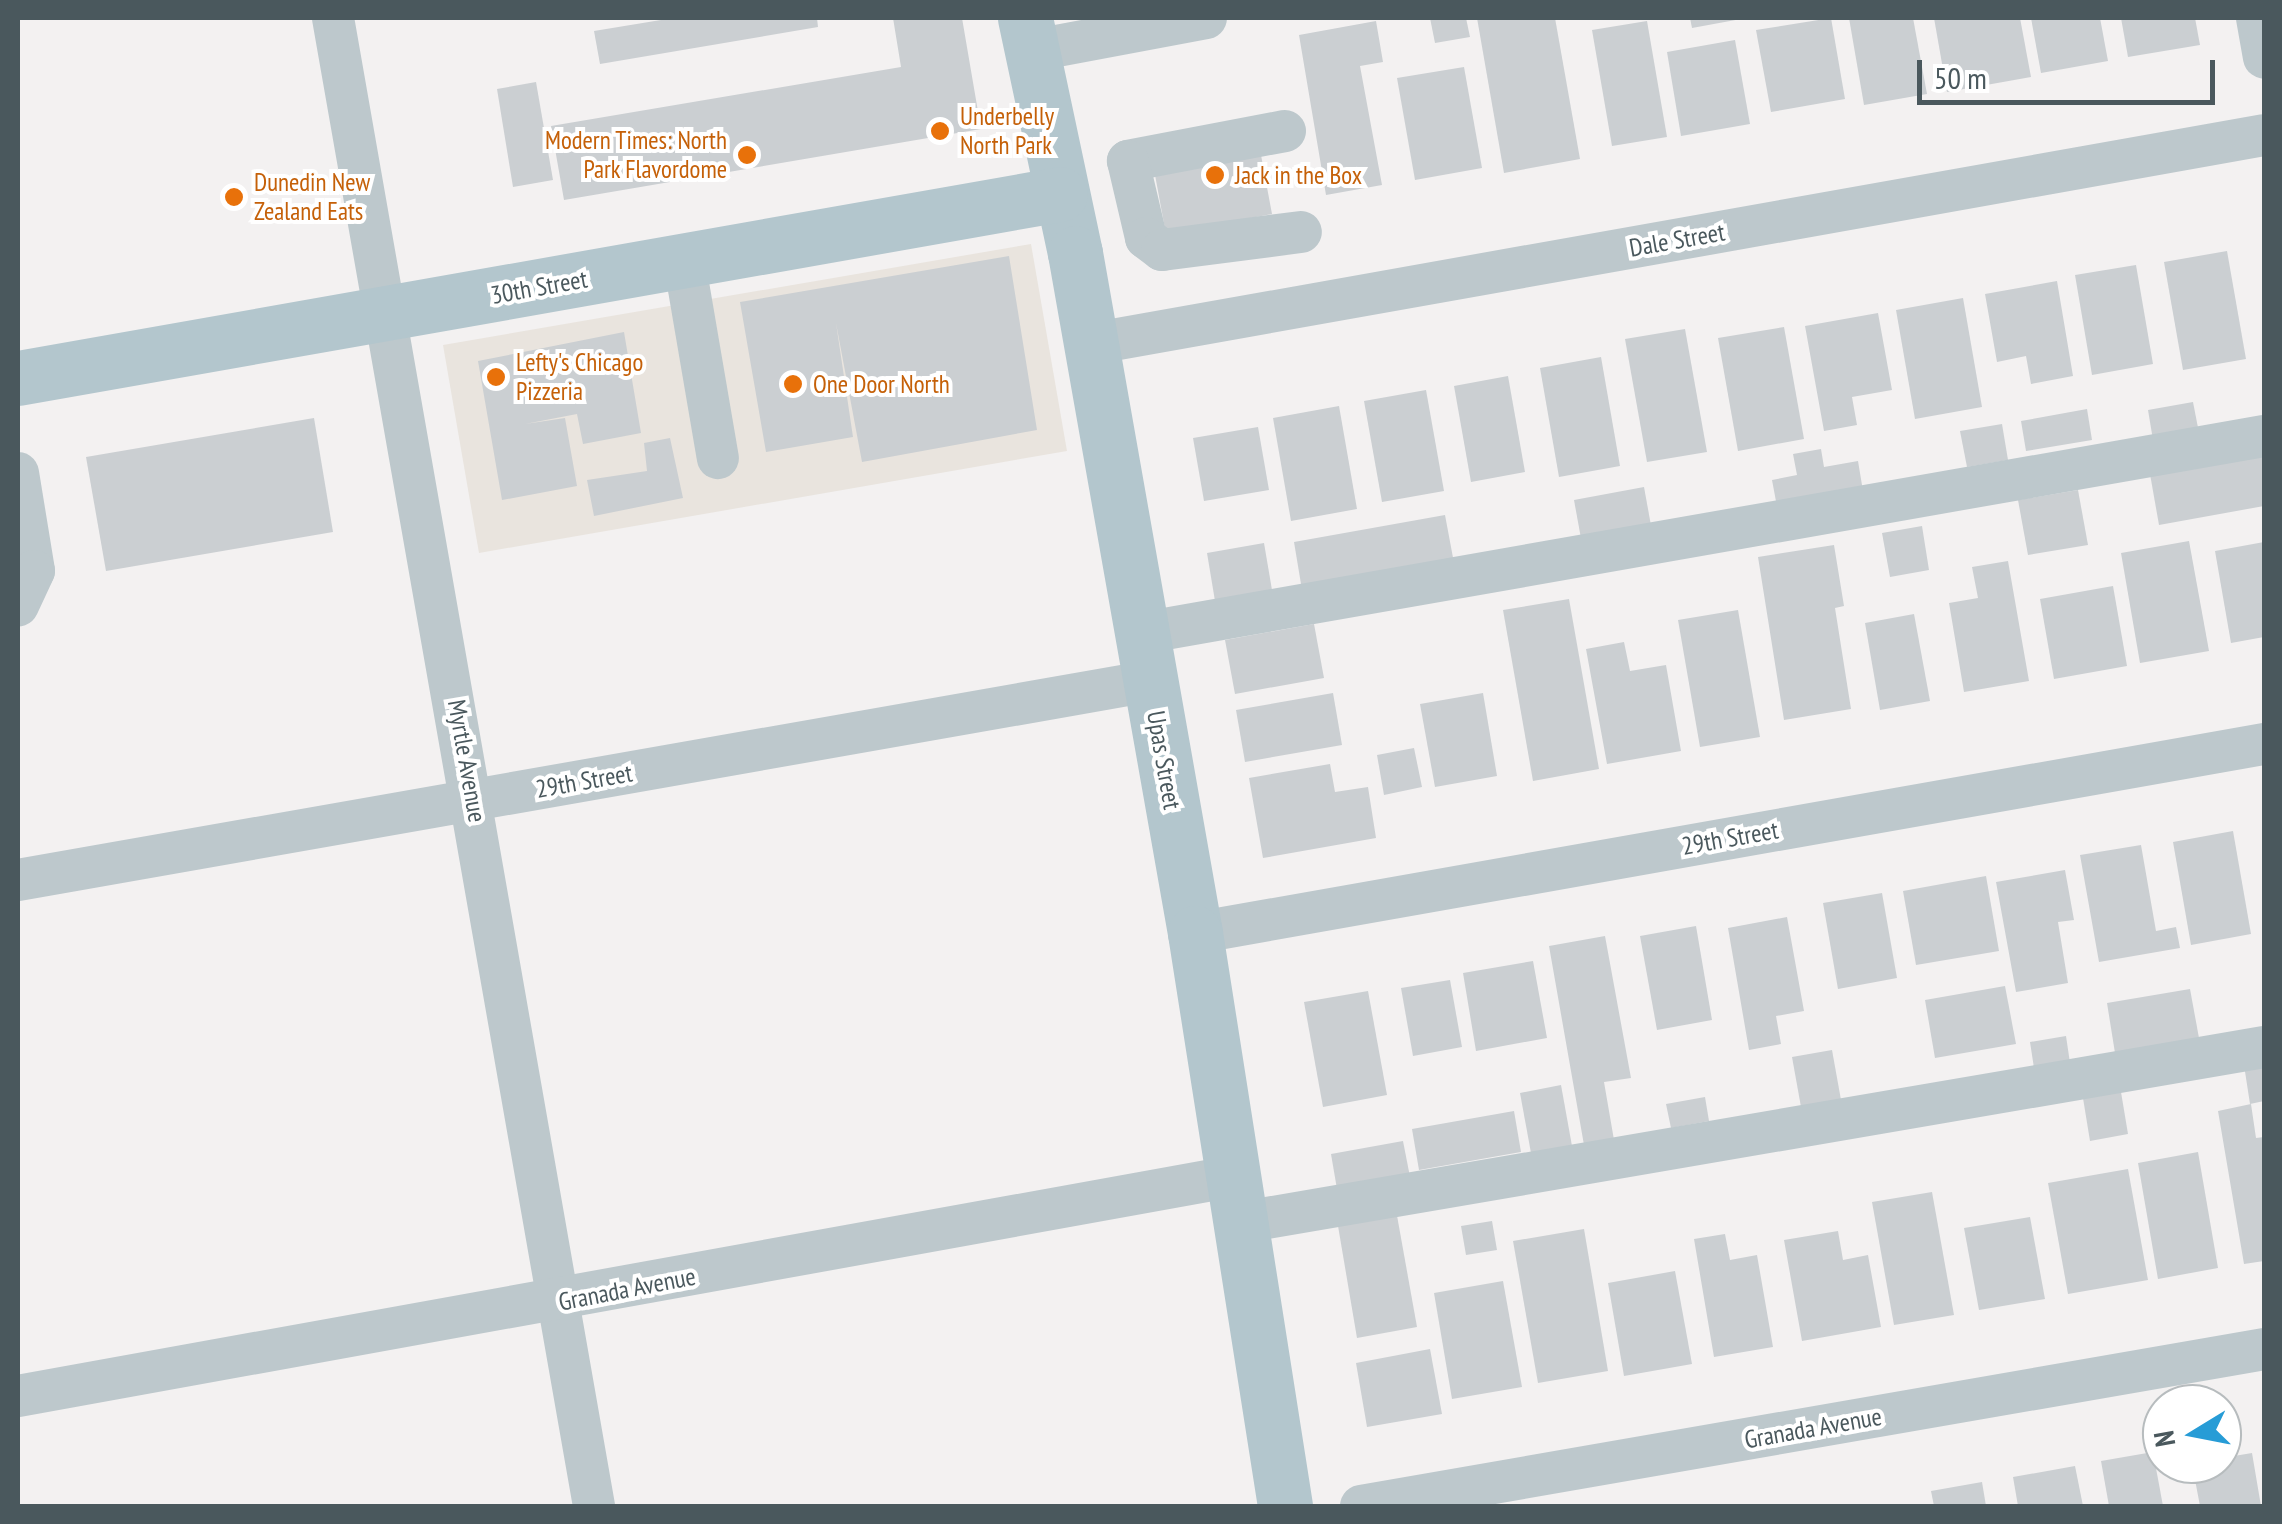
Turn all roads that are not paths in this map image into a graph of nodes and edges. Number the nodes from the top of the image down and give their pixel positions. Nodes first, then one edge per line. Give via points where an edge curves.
1 (333, 18) edge
2 (1206, 18) edge
3 (2258, 18) edge
4 (1027, 34) edge
5 (2264, 57) edge
6 (1285, 131) dead end
7 (2264, 135) edge
8 (1060, 194) junction
9 (1300, 232) dead end
10 (684, 260) junction
11 (388, 312) junction
12 (1090, 344) junction
13 (18, 378) edge
14 (2264, 436) edge
15 (718, 458) dead end
16 (18, 473) edge
17 (18, 606) edge
18 (1146, 657) junction
19 (2264, 744) edge
20 (474, 800) junction
21 (18, 880) edge
22 (1195, 934) junction
23 (2264, 1047) edge
24 (1237, 1200) junction
25 (560, 1302) junction
26 (2264, 1348) edge
27 (18, 1396) edge
28 (594, 1506) edge
29 (1285, 1506) edge
30 (1361, 1506) edge

1 - 11 street, Myrtle Avenue
2 - 4 street
3 - 5 street
4 - 8 main road, Upas Street
6 - 9 street via 1128,162 1146,238 1162,250
7 - 12 street, Dale Street
8 - 10 main road, 30th Street
8 - 12 main road, Upas Street
10 - 11 main road, 30th Street
10 - 15 street
11 - 13 main road, 30th Street
11 - 20 street, Myrtle Avenue
12 - 18 main road, Upas Street
14 - 18 street, 29th Street
16 - 17 street via 34,572
18 - 20 street, 29th Street
18 - 22 main road, Upas Street
19 - 22 street, 29th Street
20 - 21 street, 29th Street
20 - 25 street, Myrtle Avenue
22 - 24 main road, Upas Street
23 - 24 street, Granada Avenue
24 - 25 street, Granada Avenue
24 - 29 main road, Upas Street
25 - 27 street, Granada Avenue
25 - 28 street, Myrtle Avenue
26 - 30 street, Granada Avenue

